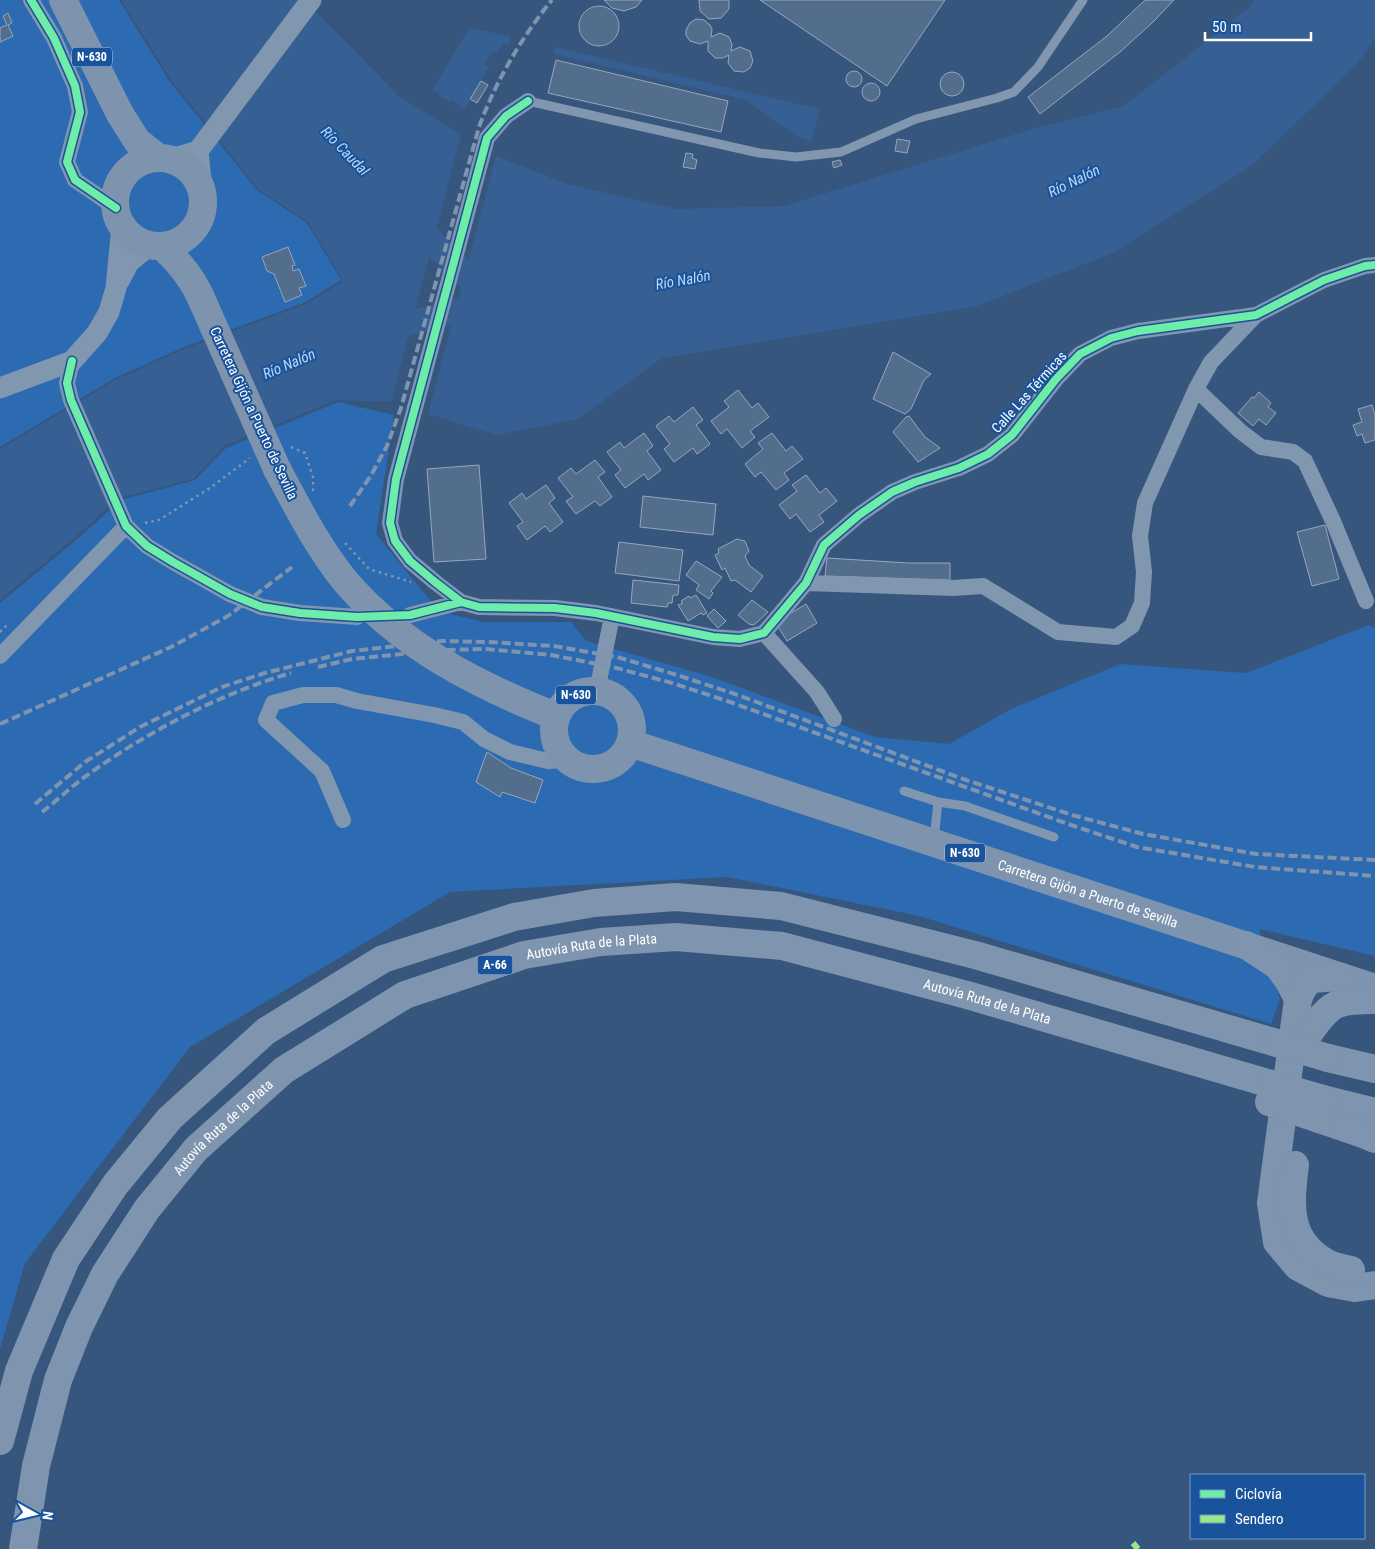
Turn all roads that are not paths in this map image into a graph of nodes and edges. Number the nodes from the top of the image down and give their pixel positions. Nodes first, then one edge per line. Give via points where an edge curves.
1 (30, 0) edge
2 (63, 0) edge
3 (311, 0) edge
4 (1083, 0) edge
5 (528, 101) joint
6 (120, 114) junction
7 (198, 151) junction
8 (165, 159) junction
9 (126, 173) junction
10 (202, 190) junction
11 (119, 217) junction
12 (194, 230) junction
13 (156, 246) junction
14 (1375, 266) edge
15 (116, 288) junction
16 (198, 290) junction
17 (1256, 315) junction
18 (72, 361) junction
19 (0, 388) edge
20 (1196, 389) junction
21 (126, 526) junction
22 (806, 583) junction
23 (1366, 601) dead end
24 (461, 602) junction
25 (410, 615) dead end
26 (612, 616) junction
27 (357, 617) dead end
28 (764, 633) junction
29 (0, 656) edge
30 (597, 691) junction
31 (555, 716) junction
32 (834, 719) dead end
33 (630, 744) junction
34 (567, 760) junction
35 (904, 791) dead end
36 (938, 802) junction
37 (343, 820) dead end
38 (1054, 837) dead end
39 (934, 843) junction
40 (1246, 945) junction
41 (1303, 981) junction
42 (1375, 988) edge
43 (1375, 1000) edge
44 (1310, 1032) junction
45 (1375, 1069) edge
46 (1321, 1109) junction
47 (1375, 1112) edge
48 (1375, 1139) edge
49 (1375, 1267) edge
50 (1375, 1285) edge
51 (0, 1440) edge
52 (23, 1549) edge

1 - 11 street via 54,38 75,86 80,112 67,162 74,180
2 - 6 highway, N-630
3 - 7 street
4 - 5 lane via 1038,67 1014,92 916,118 841,152 796,157 760,153
5 - 24 street via 506,116 488,138 396,479 390,523 395,541 410,561
6 - 8 highway, N-630 via 138,140
6 - 9 highway, N-630
7 - 8 street
7 - 10 street
8 - 9 highway via 147,160
8 - 10 highway, N-630 via 182,164
9 - 11 highway, N-630 via 118,190
10 - 12 highway, N-630 via 201,218
11 - 13 highway, N-630 via 130,235 139,242
11 - 15 street
12 - 13 highway via 183,240
12 - 16 highway, Carretera Gijón a Puerto de Sevilla / N-630 via 191,257
13 - 15 street via 129,262
13 - 16 highway, Carretera Gijón a Puerto de Sevilla / N-630 via 177,260
14 - 17 street via 1365,266 1324,280
15 - 18 street via 109,312 97,333
16 - 31 highway, Carretera Gijón a Puerto de Sevilla / N-630, bridge via 277,469 311,532 346,582 387,623 429,654 506,696
17 - 20 street via 1211,362
17 - 22 street, Calle Las Térmicas via 1138,331 1111,338 1080,354 1012,435 988,454 960,468 900,489 859,515 824,545
18 - 19 street
18 - 21 street via 67,383 71,400
20 - 22 street via 1145,503 1140,536 1144,572 1142,603 1132,626 1116,637 1058,632 983,586 953,588
20 - 23 street via 1261,447 1293,452 1305,461
21 - 27 street, bridge via 148,546 230,594 262,606 300,613
21 - 29 street
22 - 28 street, Calle Las Térmicas
24 - 25 street
24 - 26 street via 479,607 555,608
26 - 28 street via 713,637 740,640
26 - 30 street
28 - 32 street via 816,692
30 - 31 highway, N-630 via 587,690 568,698
30 - 33 highway, N-630 via 608,693 624,705 632,724
31 - 34 highway, N-630 via 553,732 557,748
33 - 34 highway via 610,766 595,770 580,768
33 - 39 highway, Carretera Gijón a Puerto de Sevilla / N-630
34 - 37 street via 548,761 510,752 484,739 463,722 434,715 336,696 303,695 274,702 266,720 322,771
35 - 36 lane
36 - 38 lane via 965,806
36 - 39 lane
39 - 40 highway, Carretera Gijón a Puerto de Sevilla / N-630
40 - 41 highway, Carretera Gijón a Puerto de Sevilla / N-630
40 - 41 highway via 1278,966 1288,980
41 - 42 highway via 1341,977
41 - 44 highway via 1312,994
41 - 50 highway via 1271,1203 1277,1242 1298,1267 1328,1283 1355,1288
43 - 44 highway via 1335,1004
44 - 49 highway via 1291,1199 1293,1218 1299,1236 1314,1253 1330,1264 1354,1271
45 - 51 highway, bridge via 965,952 781,906 676,897 594,903 514,917 383,959 266,1031 170,1118 115,1185 66,1259 19,1371
46 - 47 highway, Autovía Ruta de la Plata / A-66
46 - 48 highway
46 - 52 highway, Autovía Ruta de la Plata / A-66, bridge via 967,995 782,946 676,937 601,942 524,955 405,995 284,1070 196,1149 147,1210 105,1274 58,1380 36,1466

